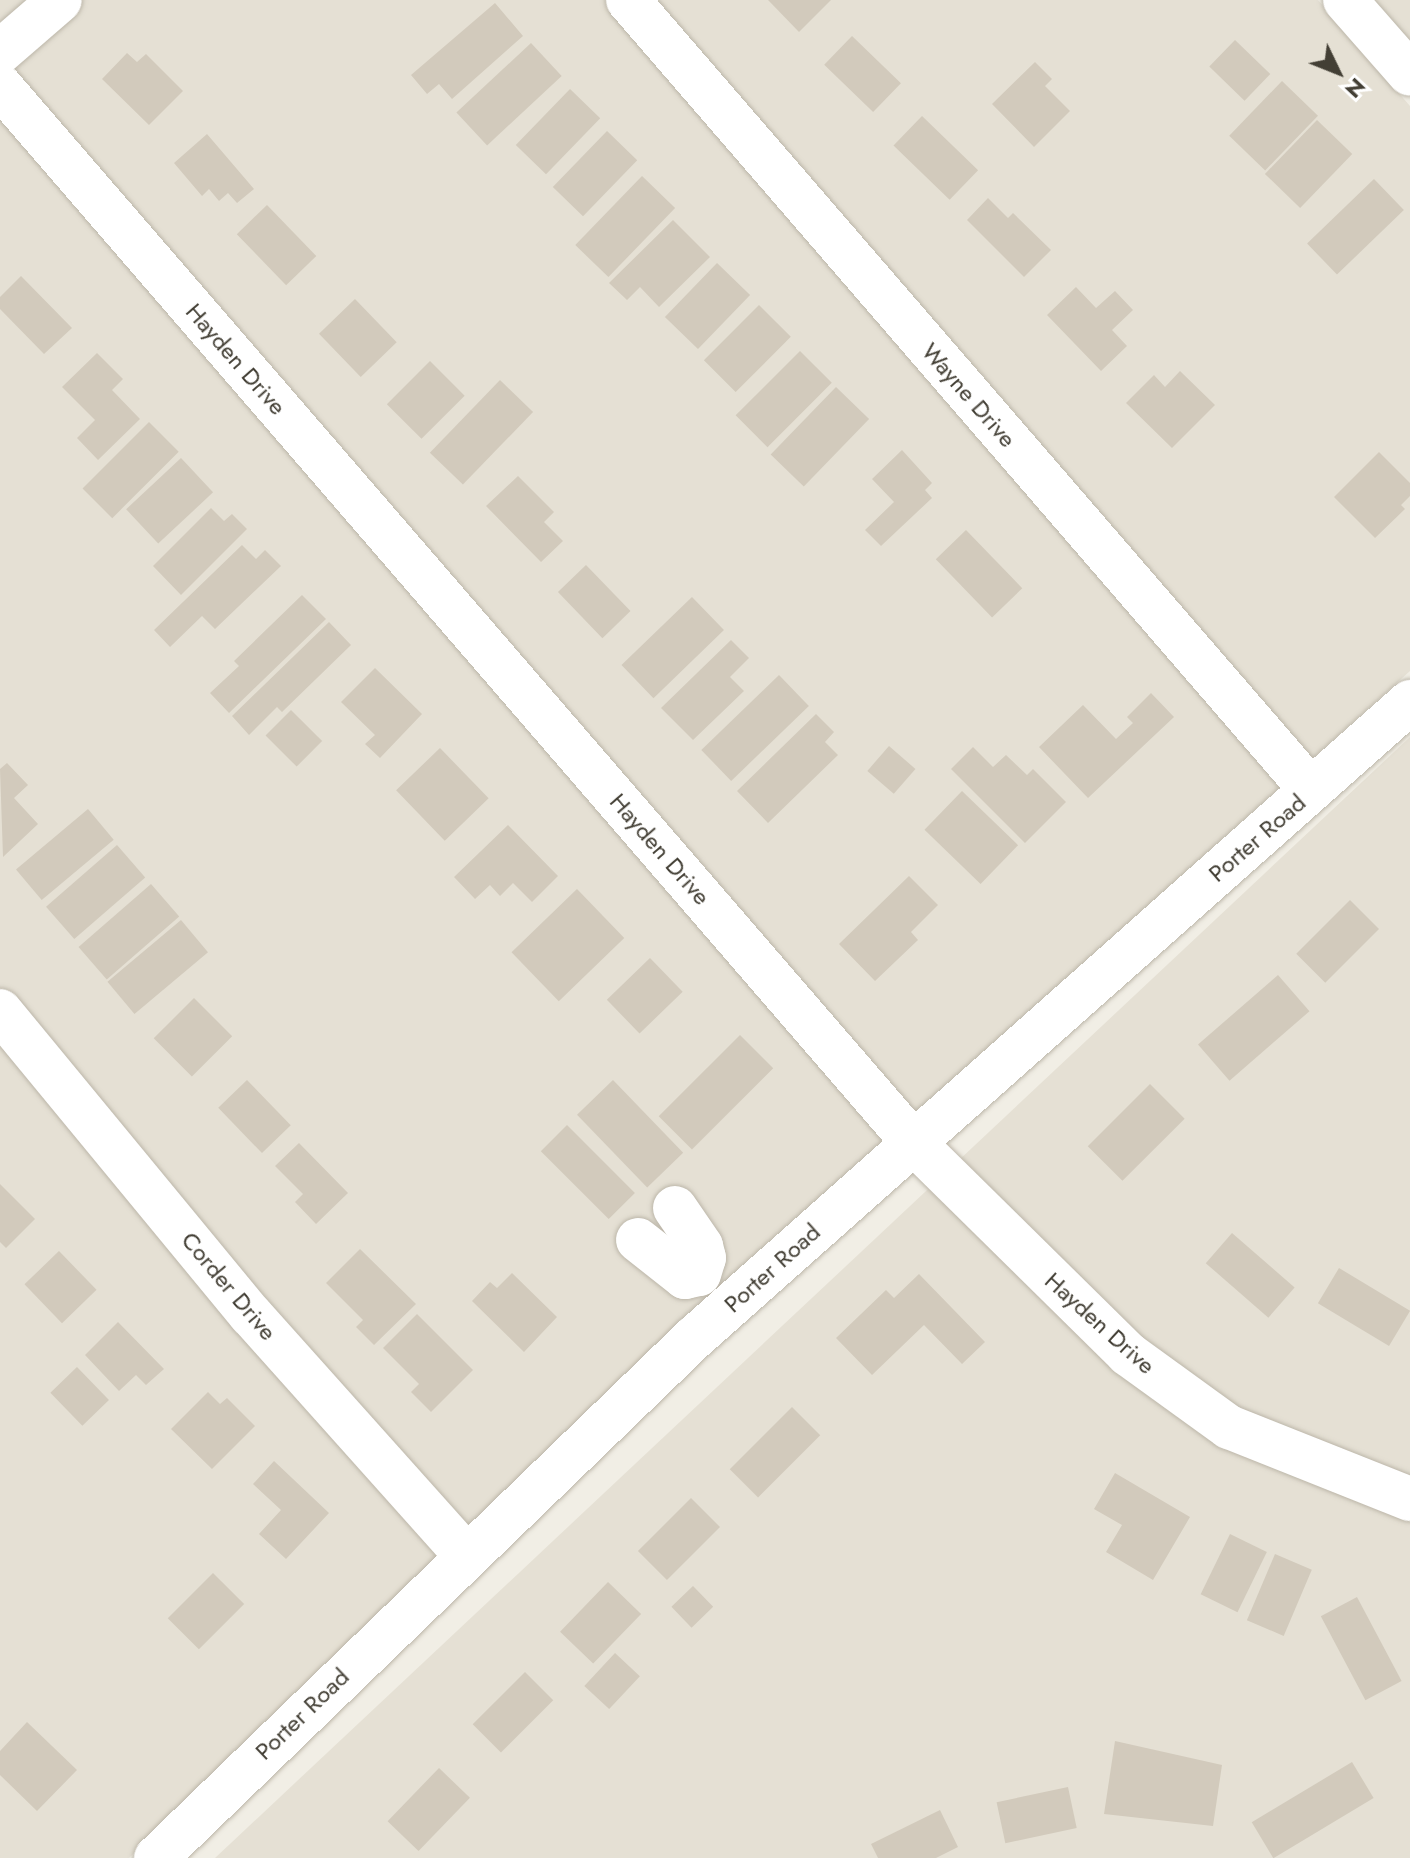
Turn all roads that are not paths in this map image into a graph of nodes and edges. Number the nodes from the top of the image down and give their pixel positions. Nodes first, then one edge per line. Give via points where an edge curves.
1 (60, 0) edge
2 (628, 0) edge
3 (1345, 0) edge
4 (0, 52) edge
5 (1410, 74) edge
6 (0, 86) edge
7 (1410, 702) edge
8 (1311, 790) junction
9 (0, 1011) edge
10 (912, 1141) junction
11 (675, 1208) dead end
12 (638, 1240) dead end
13 (699, 1274) junction
14 (730, 1306) junction
15 (1410, 1499) edge
16 (465, 1554) junction
17 (156, 1858) edge

1 - 4 street
2 - 8 street, Wayne Drive
3 - 5 street
6 - 10 street, Hayden Drive
7 - 8 street, Porter Road
8 - 10 street, Porter Road
9 - 16 street, Corder Drive via 251,1315
10 - 14 street, Porter Road
10 - 15 street, Hayden Drive via 1153,1373 1229,1427
11 - 13 street via 701,1246
12 - 13 street via 685,1277
13 - 14 street
14 - 16 street, Porter Road
16 - 17 street, Porter Road

